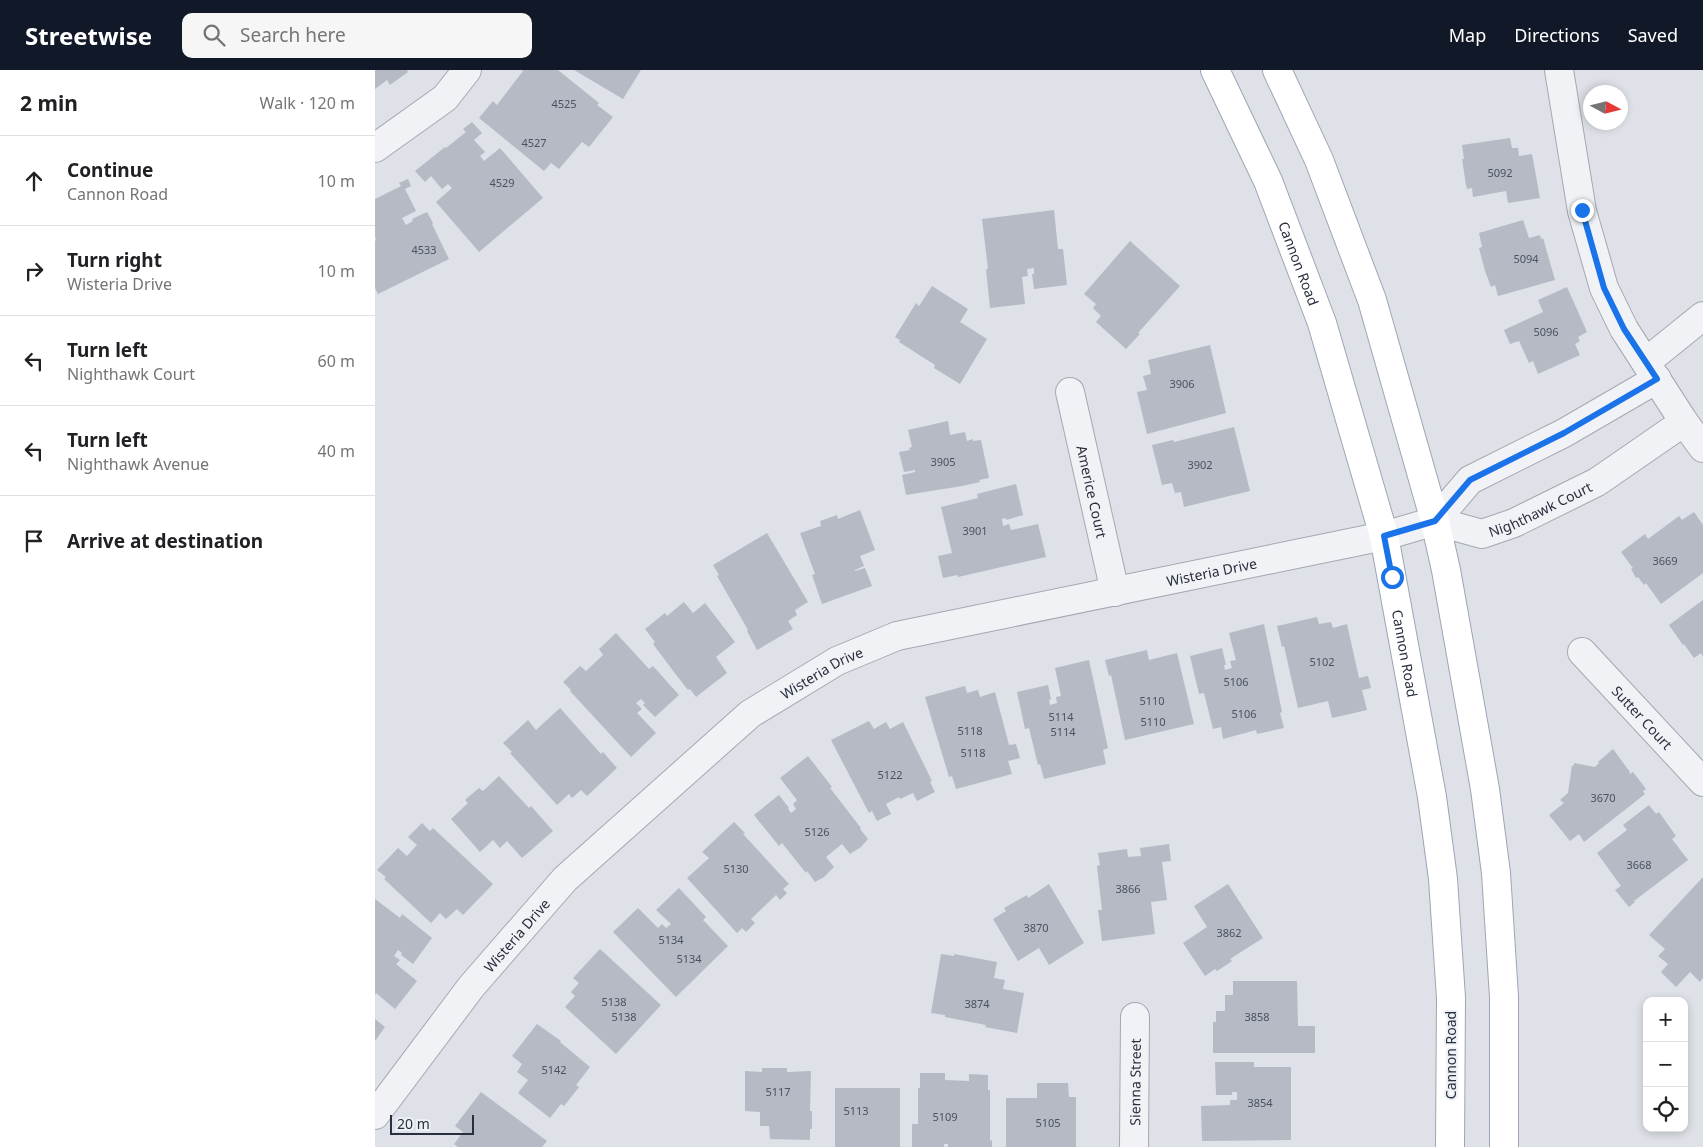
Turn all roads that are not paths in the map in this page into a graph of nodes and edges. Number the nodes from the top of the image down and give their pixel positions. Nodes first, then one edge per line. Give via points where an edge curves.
1 (467, 70) edge
2 (1215, 70) edge
3 (1277, 70) edge
4 (1559, 70) edge
5 (375, 148) edge
6 (1703, 316) edge
7 (1651, 370) junction
8 (1070, 392) dead end
9 (1683, 422) junction
10 (1703, 448) edge
11 (1435, 521) junction
12 (1384, 536) junction
13 (1115, 592) junction
14 (1582, 652) dead end
15 (1703, 782) edge
16 (1135, 1017) dead end
17 (375, 1115) edge
18 (1134, 1147) edge
19 (1450, 1147) edge
20 (1504, 1147) edge

1 - 5 street via 445,98
2 - 12 main road, Cannon Road via 1268,181 1322,323
3 - 11 main road via 1319,160 1372,300
4 - 7 street via 1582,210 1604,288 1624,329
6 - 7 street
7 - 9 street
7 - 11 street via 1564,433 1470,480
8 - 13 street, Americe Court
9 - 10 street
9 - 11 street, Nighthawk Court via 1597,482 1514,523 1482,534
11 - 12 street, Wisteria Drive
11 - 20 main road via 1458,632 1496,873 1504,997
12 - 13 street, Wisteria Drive
12 - 19 main road, Cannon Road via 1432,797 1443,879 1451,998
13 - 17 street, Wisteria Drive via 897,636 837,662 750,714 565,879 471,986
14 - 15 street, Sutter Court
16 - 18 street, Sienna Street

